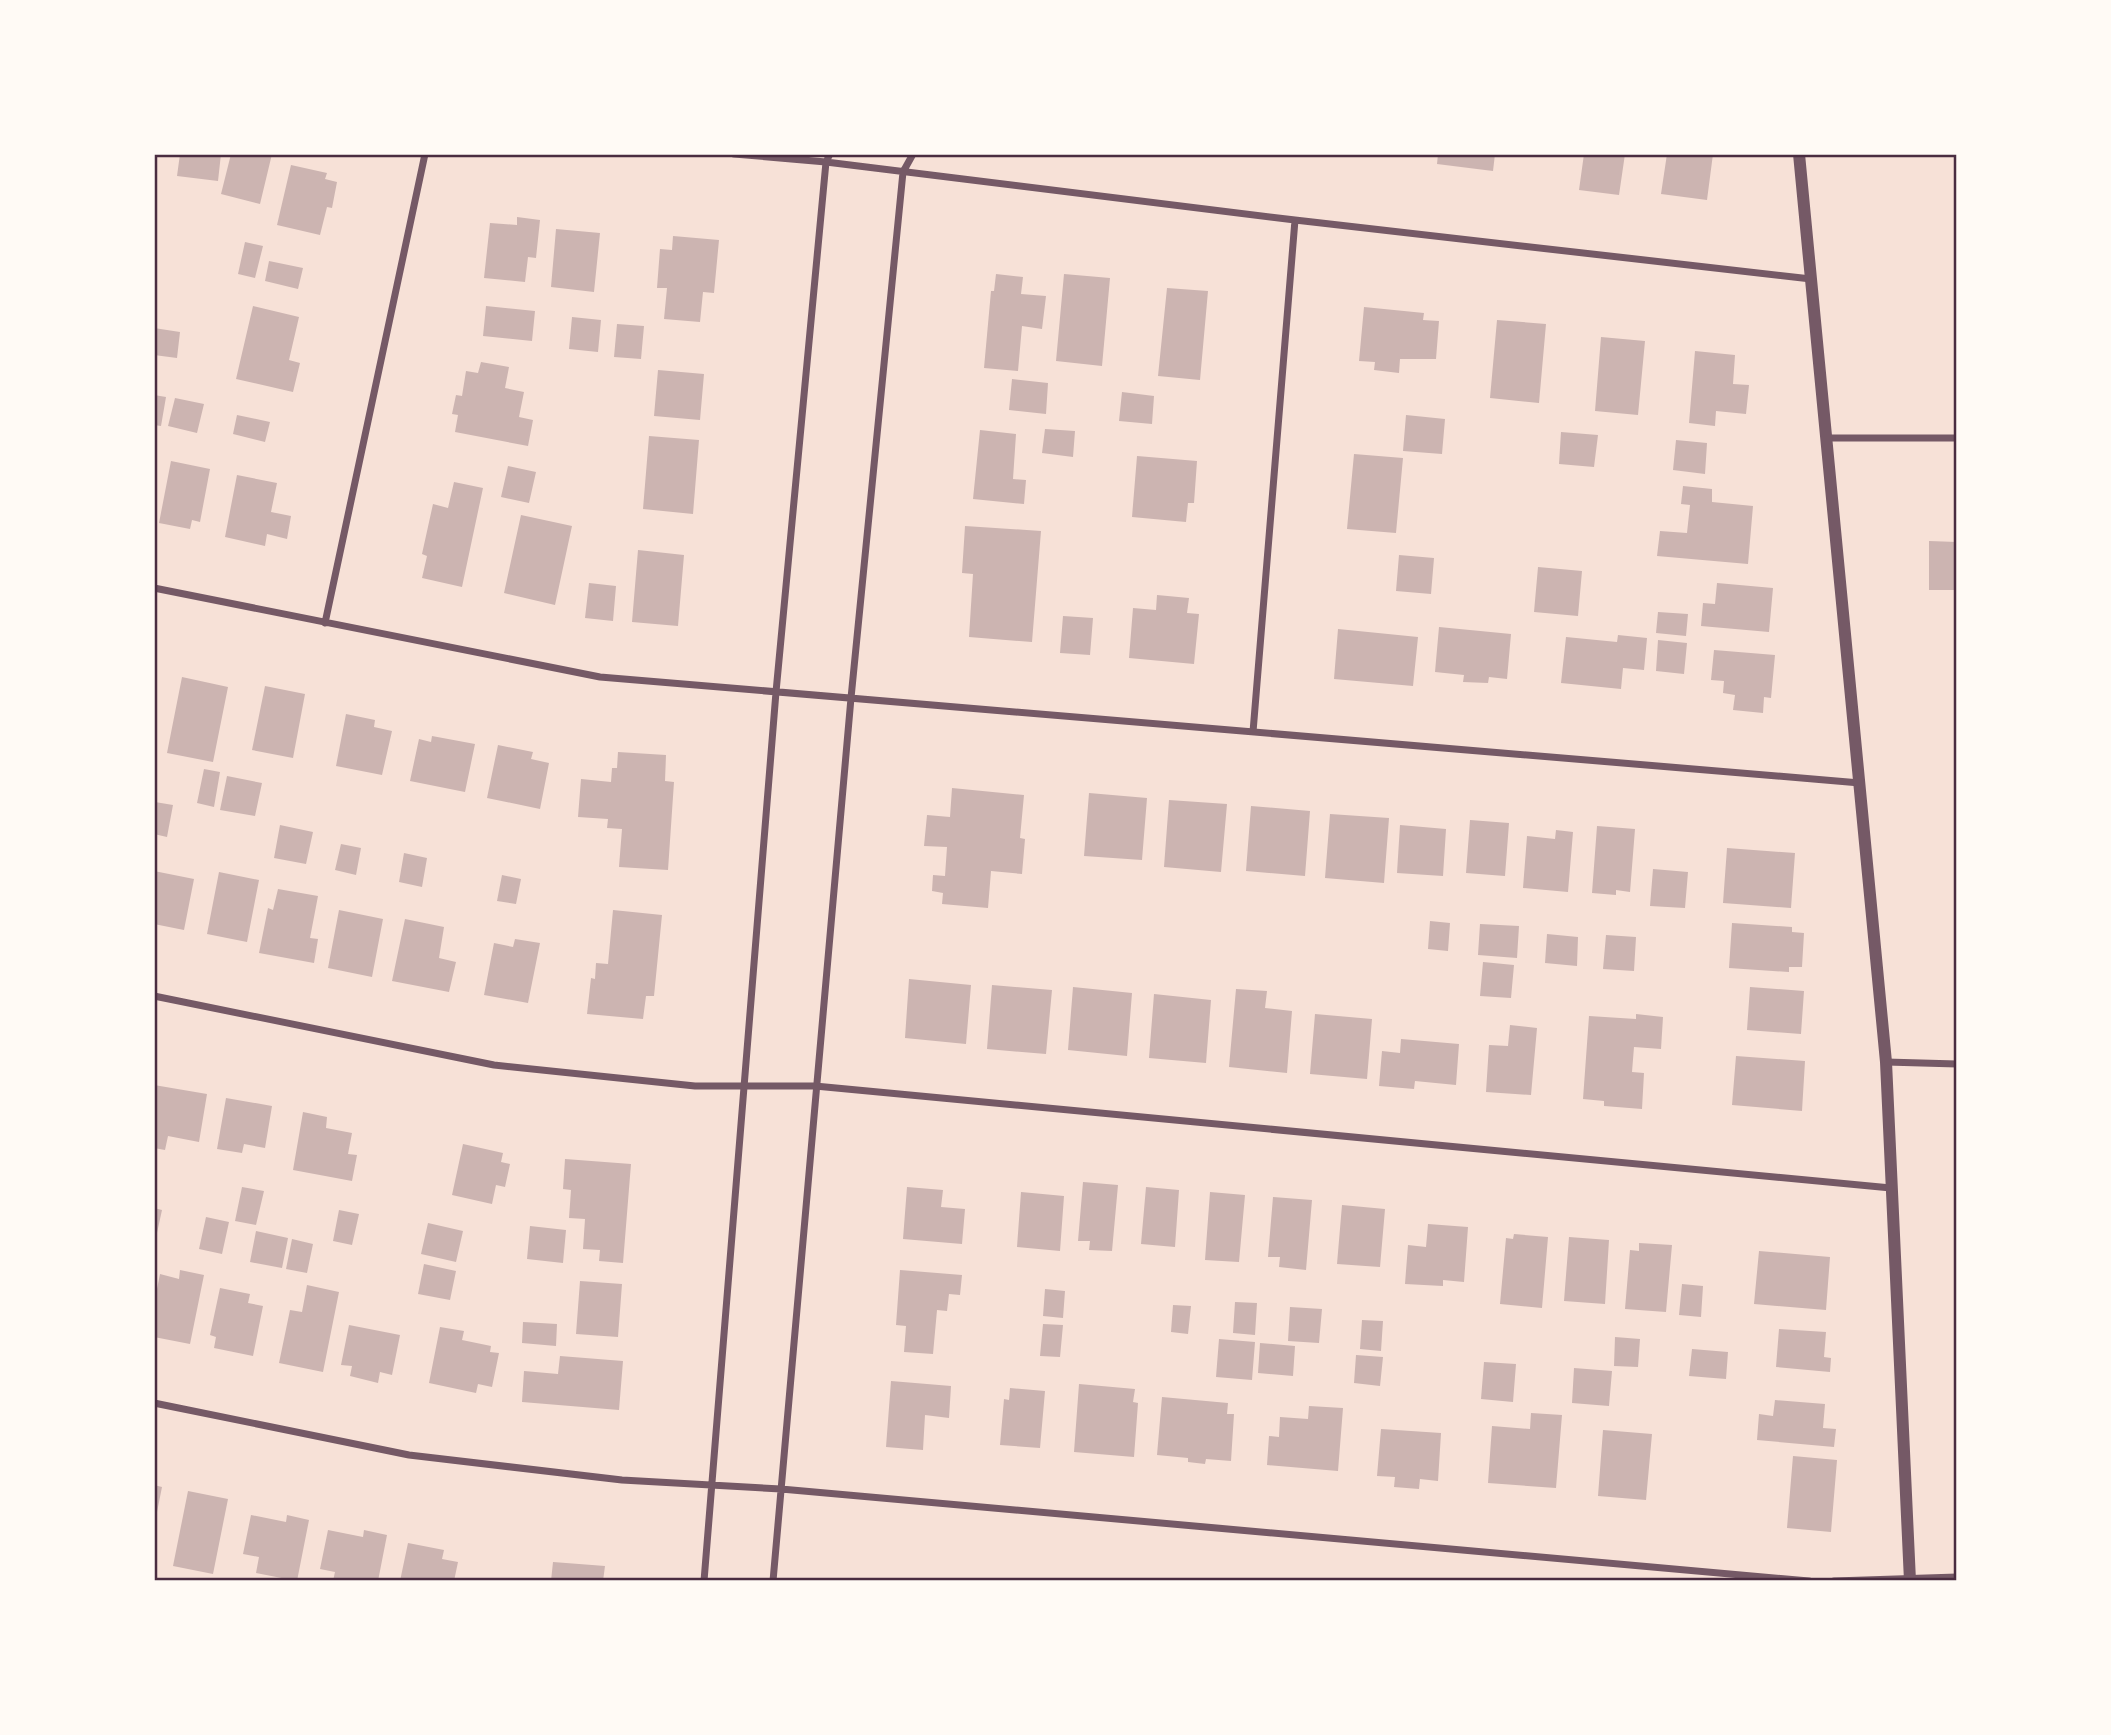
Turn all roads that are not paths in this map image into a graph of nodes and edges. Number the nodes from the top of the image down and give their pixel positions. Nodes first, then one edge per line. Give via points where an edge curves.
1 (425, 154) edge
2 (734, 154) edge
3 (830, 154) edge
4 (913, 154) edge
5 (1799, 154) edge
6 (825, 162) junction
7 (903, 172) junction
8 (1295, 220) junction
9 (1811, 279) junction
10 (1827, 438) junction
11 (1957, 438) edge
12 (154, 588) edge
13 (326, 623) junction
14 (776, 692) junction
15 (851, 698) junction
16 (1253, 732) junction
17 (1861, 783) junction
18 (154, 996) edge
19 (1886, 1062) junction
20 (1957, 1064) edge
21 (744, 1086) junction
22 (815, 1086) junction
23 (1891, 1188) junction
24 (154, 1403) edge
25 (713, 1485) junction
26 (781, 1489) junction
27 (1957, 1577) edge
28 (1910, 1580) edge
29 (704, 1581) edge
30 (773, 1581) edge
31 (1809, 1581) edge
32 (1834, 1581) edge

1 - 13 street
2 - 6 street
3 - 6 street
4 - 7 street
5 - 9 street
6 - 7 street
6 - 14 street
7 - 8 street
7 - 15 street
8 - 9 street
8 - 16 street
9 - 10 street
10 - 11 street
10 - 17 street
12 - 13 street
13 - 14 street via 600,677
14 - 15 street
14 - 21 street
15 - 16 street
15 - 22 street
16 - 17 street
17 - 19 street
18 - 21 street via 494,1065 695,1086
19 - 20 street
19 - 23 street
21 - 22 street
21 - 25 street
22 - 23 street
22 - 26 street
23 - 28 street
24 - 25 street via 409,1455 622,1480
25 - 26 street
25 - 29 street
26 - 30 street
26 - 31 street
27 - 28 street
28 - 32 street

